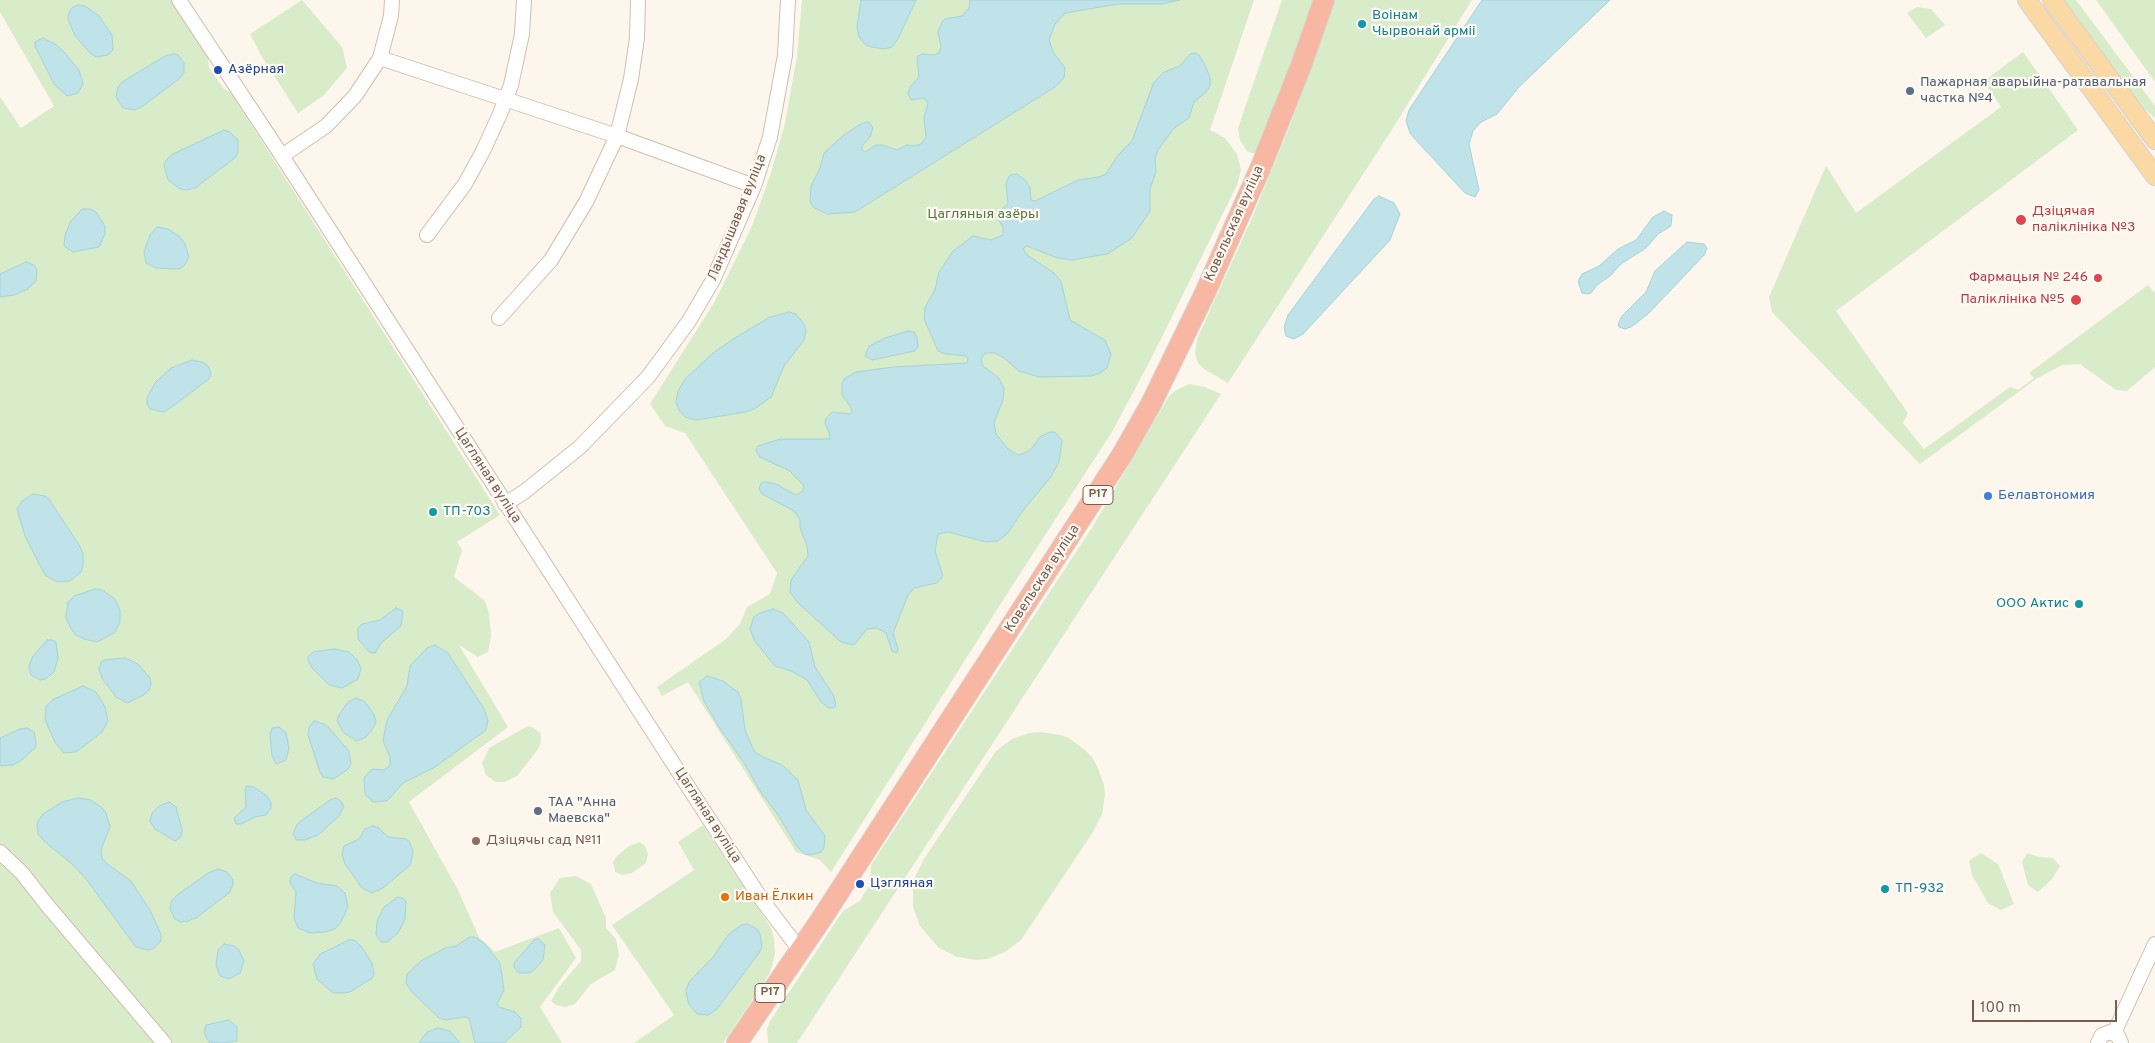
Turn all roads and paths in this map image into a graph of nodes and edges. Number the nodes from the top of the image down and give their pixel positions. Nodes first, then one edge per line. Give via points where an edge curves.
1 (179, 0) edge
2 (392, 0) edge
3 (524, 0) edge
4 (638, 0) edge
5 (788, 0) edge
6 (1324, 0) edge
7 (2027, 0) edge
8 (2052, 0) edge
9 (380, 58) junction
10 (506, 100) junction
11 (617, 136) junction
12 (2155, 140) edge
13 (282, 156) junction
14 (2155, 176) edge
15 (754, 186) junction
16 (427, 234) dead end
17 (499, 318) dead end
18 (505, 504) junction
19 (0, 852) edge
20 (2155, 944) edge
21 (799, 950) junction
22 (2118, 1038) edge
23 (741, 1041) edge
24 (164, 1043) edge
25 (2098, 1043) edge

1 - 13 street, Цагляная вуліца
2 - 9 street
3 - 10 street via 522,34
4 - 11 street via 631,79
5 - 15 street, Ландышавая вуліца via 786,55 778,102
6 - 21 highway, Ковельская вуліца / Р17 via 1260,169 1151,404 1097,497
7 - 14 main road
8 - 12 main road
9 - 10 street
9 - 13 street via 356,96 326,126
10 - 11 street
10 - 16 street via 484,151
11 - 15 street
11 - 17 street via 586,202 550,260
13 - 18 street, Цагляная вуліца
15 - 18 street, Ландышавая вуліца via 713,280 689,321 648,377 580,447
18 - 21 street, Цагляная вуліца via 753,886
19 - 24 street via 22,873
20 - 22 street
21 - 23 highway, Ковельская вуліца / Р17
22 - 25 street via 2106,1033

